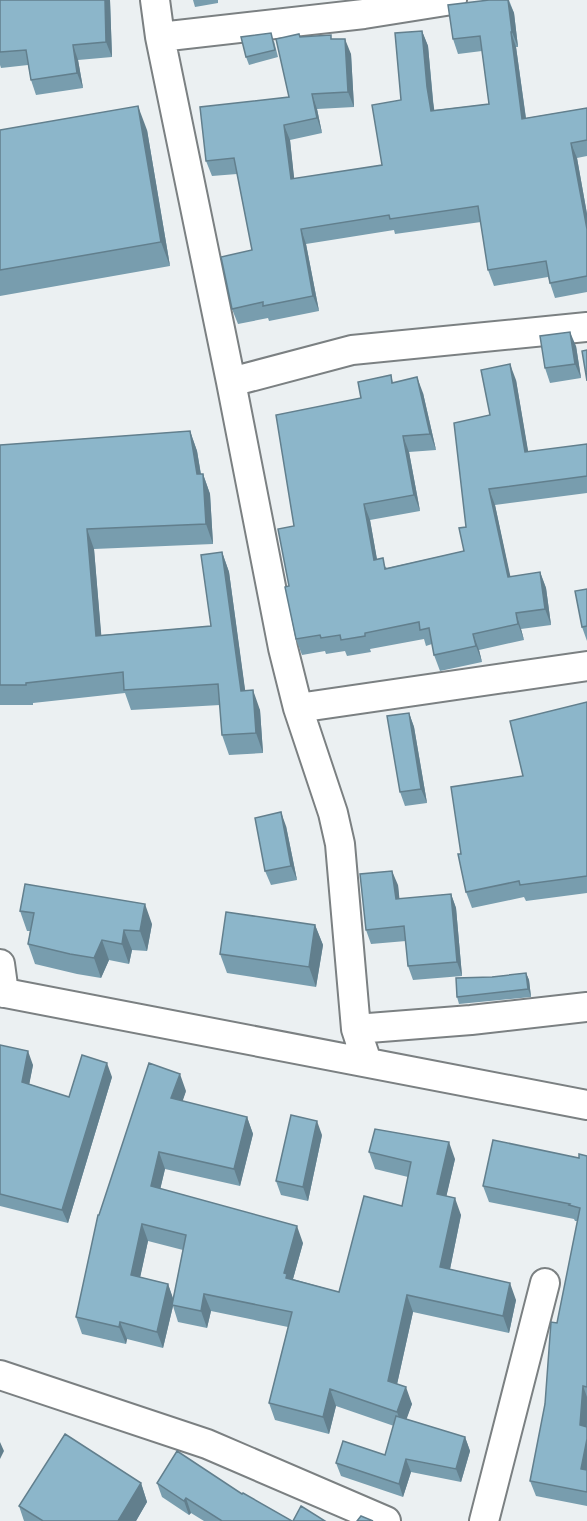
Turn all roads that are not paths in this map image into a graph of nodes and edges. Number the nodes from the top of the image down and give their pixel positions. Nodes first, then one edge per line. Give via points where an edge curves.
1 (154, 0) edge
2 (452, 0) edge
3 (160, 37) junction
4 (587, 327) edge
5 (231, 382) junction
6 (587, 666) edge
7 (298, 708) junction
8 (0, 964) edge
9 (2, 993) edge
10 (587, 1007) edge
11 (356, 1029) junction
12 (367, 1062) junction
13 (587, 1105) edge
14 (545, 1283) dead end
15 (0, 1375) edge
16 (386, 1521) edge
17 (484, 1521) edge

1 - 3 street
2 - 3 street
3 - 5 street
4 - 5 street via 352,350
5 - 7 street
6 - 7 street
7 - 11 street via 340,844
8 - 9 street
9 - 12 street
10 - 11 street
11 - 12 street
12 - 13 street
14 - 17 street
15 - 16 street via 207,1444

